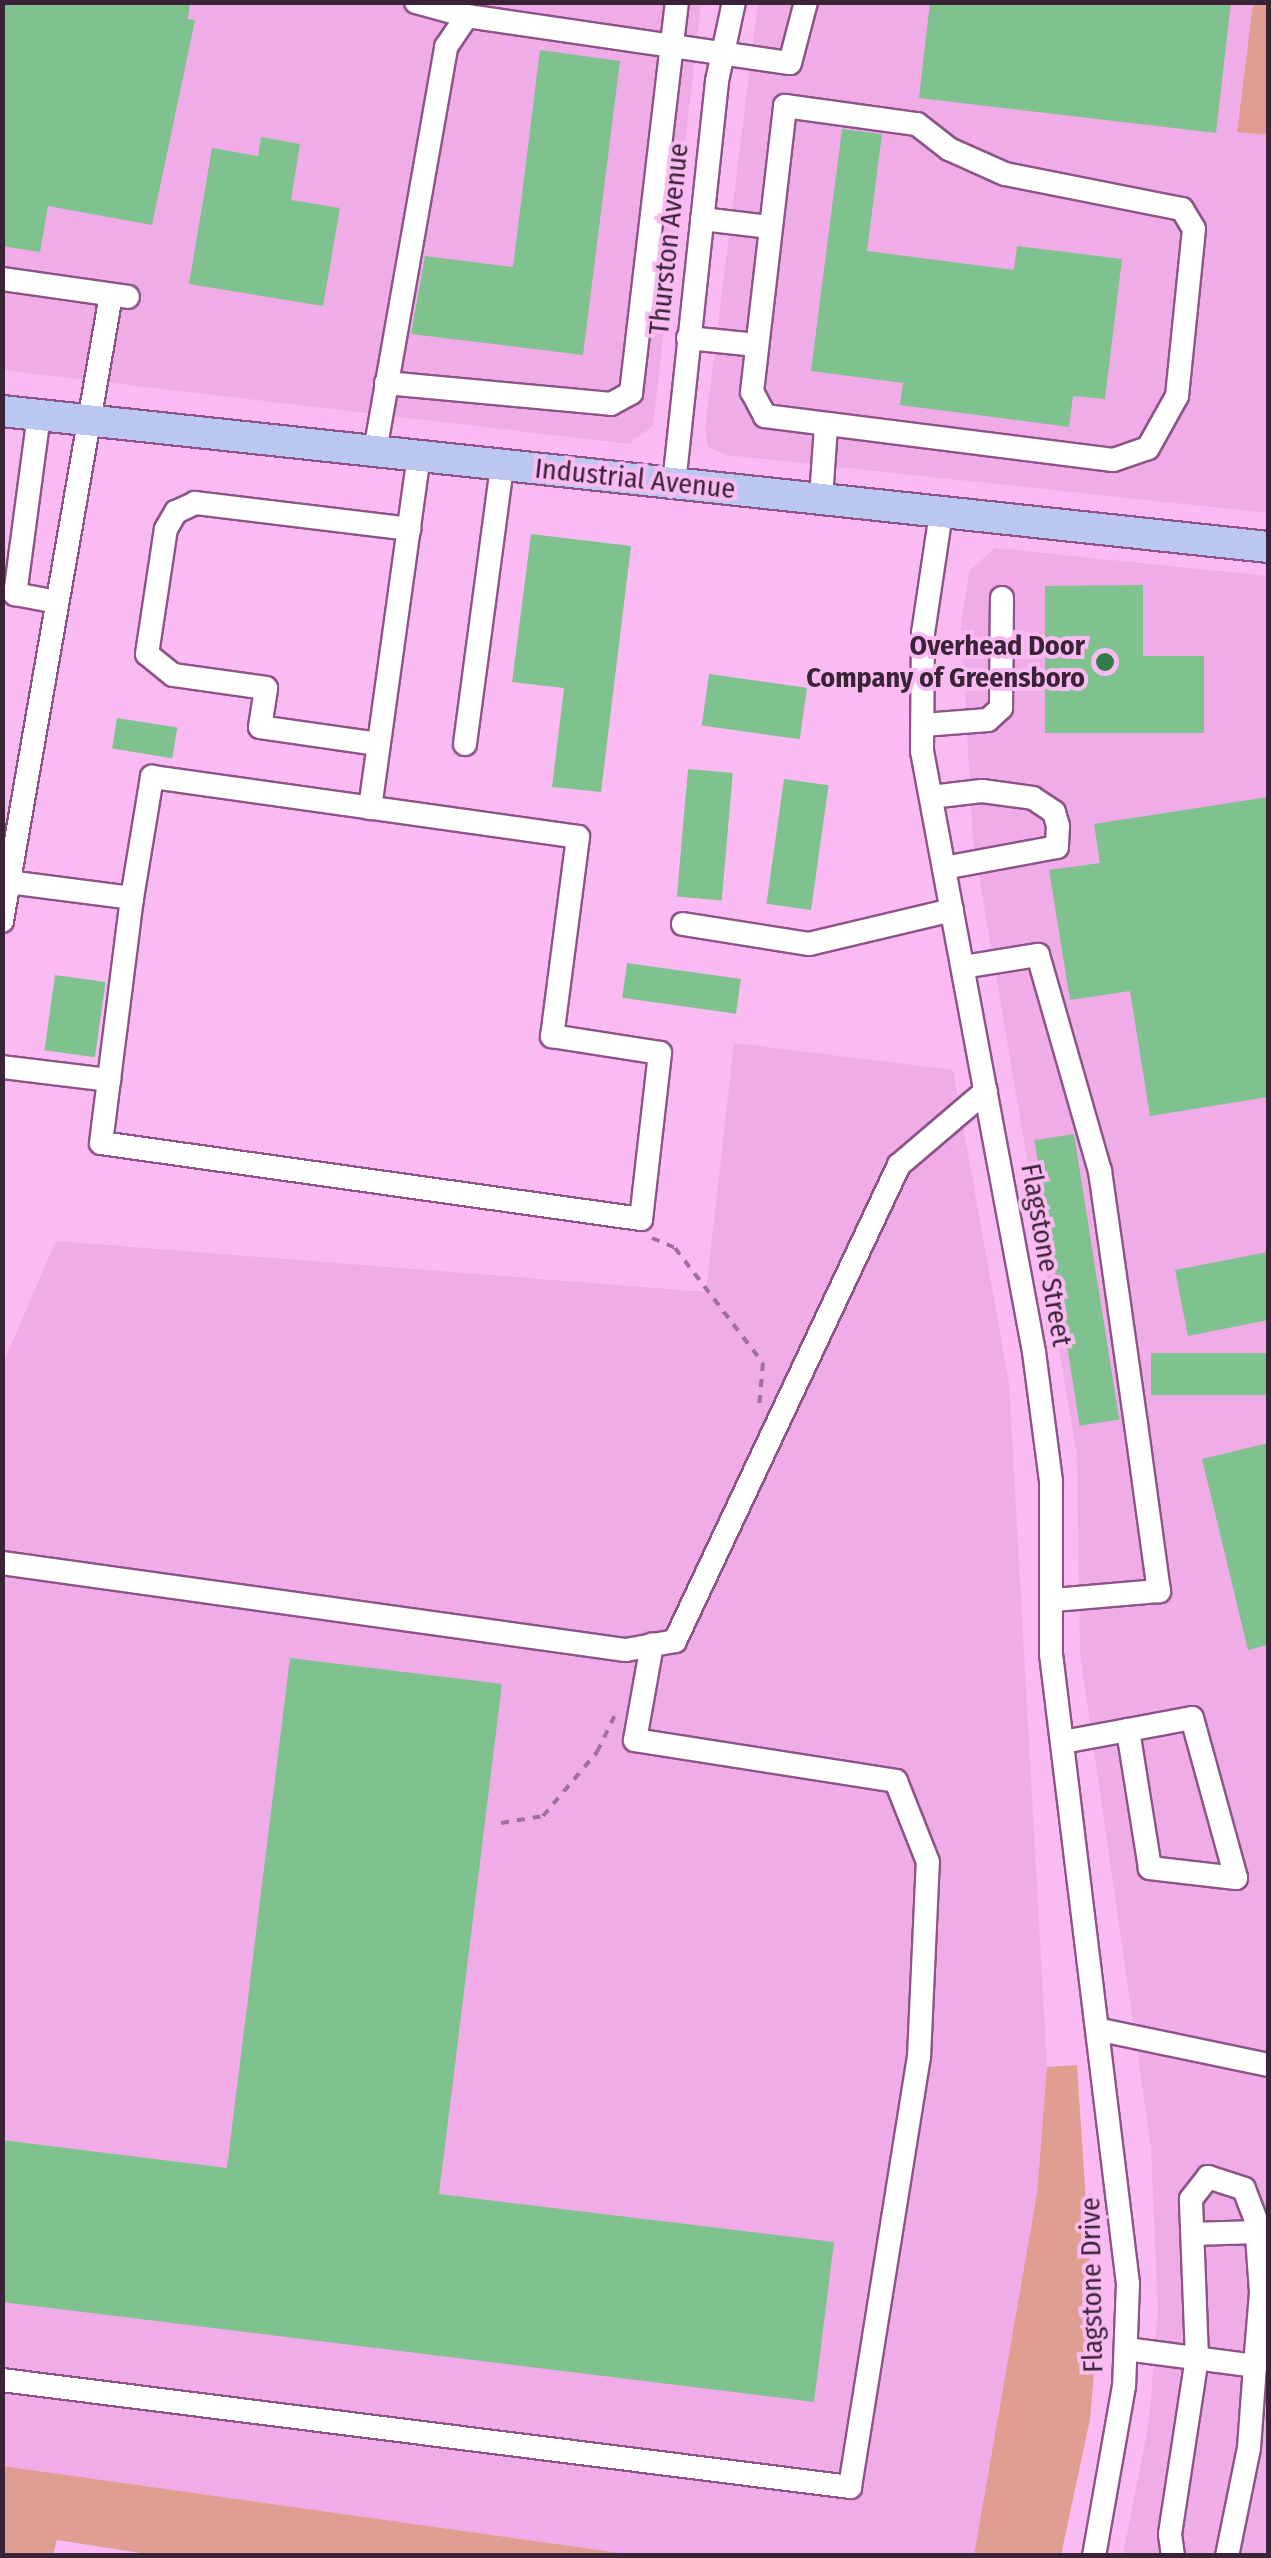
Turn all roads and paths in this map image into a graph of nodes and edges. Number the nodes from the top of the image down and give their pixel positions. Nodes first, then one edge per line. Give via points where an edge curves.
1 (416, 2) edge
2 (547, 2) edge
3 (677, 2) edge
4 (734, 2) edge
5 (806, 2) edge
6 (467, 16) junction
7 (540, 26) junction
8 (673, 42) junction
9 (724, 49) junction
10 (790, 63) junction
11 (785, 106) junction
12 (702, 219) junction
13 (769, 227) junction
14 (2, 279) edge
15 (688, 338) junction
16 (757, 345) junction
17 (386, 382) junction
18 (2, 411) edge
19 (39, 415) junction
20 (94, 420) junction
21 (826, 427) junction
22 (375, 451) junction
23 (419, 456) junction
24 (502, 466) junction
25 (674, 484) junction
26 (821, 498) junction
27 (940, 513) junction
28 (409, 529) junction
29 (1268, 547) edge
30 (9, 596) edge
31 (1002, 598) dead end
32 (57, 602) junction
33 (923, 725) junction
34 (378, 744) junction
35 (465, 744) dead end
36 (14, 786) edge
37 (931, 798) junction
38 (370, 808) junction
39 (944, 868) junction
40 (9, 882) junction
41 (132, 898) junction
42 (952, 910) junction
43 (2, 921) edge
44 (684, 924) dead end
45 (962, 966) junction
46 (2, 1067) edge
47 (109, 1080) junction
48 (986, 1091) junction
49 (647, 1236) dead end
50 (758, 1423) dead end
51 (2, 1564) edge
52 (1052, 1600) junction
53 (652, 1645) junction
54 (623, 1700) dead end
55 (1128, 1730) junction
56 (1062, 1742) junction
57 (501, 1823) dead end
58 (1100, 2021) junction
59 (1268, 2065) edge
60 (1257, 2232) junction
61 (1193, 2234) junction
62 (1126, 2349) junction
63 (1197, 2358) junction
64 (1255, 2366) junction
65 (2, 2380) edge
66 (1094, 2556) edge
67 (1173, 2556) edge
68 (1227, 2556) edge

1 - 6 street
2 - 7 street
3 - 8 street
4 - 9 street, Thurston Avenue
5 - 10 street
6 - 7 street
6 - 17 street via 446,47
7 - 8 street
8 - 9 street
8 - 17 street via 631,393 610,404
9 - 10 street
9 - 12 street, Thurston Avenue
10 - 11 street
11 - 13 street
11 - 21 street via 917,124 949,149 1004,174 1182,209 1194,228 1177,396 1148,448 1113,460
12 - 13 street
12 - 15 street, Thurston Avenue
13 - 16 street
14 - 20 street via 120,296
15 - 16 street
15 - 25 street, Thurston Avenue
16 - 21 street via 754,404 775,422
17 - 22 street
18 - 19 main road, Industrial Avenue
19 - 20 main road, Industrial Avenue
19 - 30 street
20 - 22 main road, Industrial Avenue
20 - 32 street
21 - 26 street
22 - 23 main road, Industrial Avenue
23 - 24 main road, Industrial Avenue
23 - 28 street
24 - 25 main road, Industrial Avenue
24 - 35 street
25 - 26 main road, Industrial Avenue
26 - 27 main road, Industrial Avenue
27 - 29 main road, Industrial Avenue
27 - 33 street, Flagstone Street via 924,634
28 - 34 street
28 - 34 street via 195,504 176,512 166,529 147,654 173,674 266,688 260,727
30 - 32 street
31 - 33 street via 1001,708 988,720
32 - 36 street
33 - 37 street, Flagstone Street
34 - 38 street
36 - 40 street
37 - 39 street, Flagstone Street
37 - 39 street via 982,791 1033,798 1054,812 1058,826 1057,847
38 - 41 street via 152,776
38 - 47 street via 578,837 552,1036 660,1053 641,1219 100,1143
39 - 42 street, Flagstone Street
40 - 41 street
40 - 43 street
41 - 47 street
42 - 44 street via 809,944
42 - 45 street, Flagstone Street
45 - 48 street, Flagstone Street
45 - 52 street via 1038,955 1100,1171 1158,1591
46 - 47 street
48 - 52 street, Flagstone Street via 1051,1482
48 - 53 street via 900,1165 674,1641
49 - 50 path via 675,1248 763,1363
51 - 53 street via 626,1650
52 - 56 street, Flagstone Street
53 - 65 street via 635,1740 896,1781 928,1862 919,2057 850,2488
54 - 57 path via 597,1752 543,1816
55 - 55 street via 1192,1718 1236,1878 1150,1868
55 - 56 street
56 - 58 street, Flagstone Street
58 - 59 street
58 - 62 street, Flagstone Drive via 1122,2198
60 - 61 street
60 - 61 street via 1244,2189 1220,2176 1200,2181 1194,2191
60 - 64 street via 1262,2293
61 - 63 street
62 - 63 street
62 - 66 street, Flagstone Drive
63 - 64 street
63 - 67 street via 1170,2534
64 - 68 street via 1249,2448

